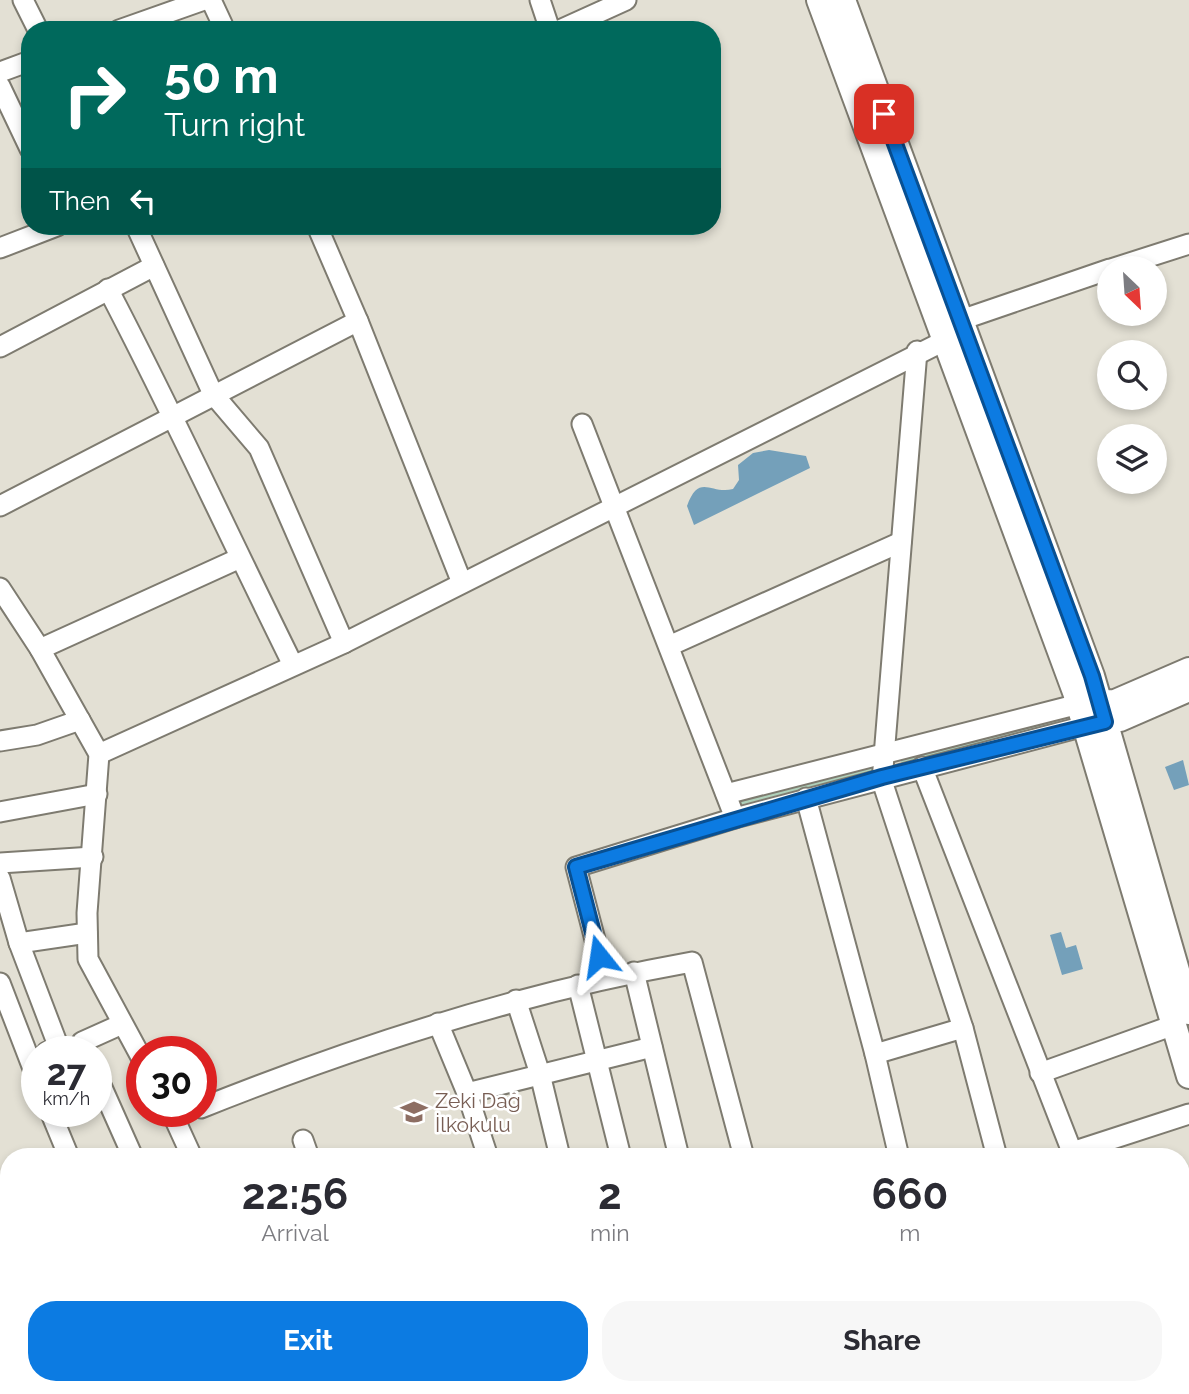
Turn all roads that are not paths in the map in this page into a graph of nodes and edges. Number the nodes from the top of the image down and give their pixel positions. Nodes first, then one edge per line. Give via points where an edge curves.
1 (23, 0) edge
2 (204, 0) edge
3 (211, 0) edge
4 (540, 0) edge
5 (626, 0) edge
6 (819, 0) edge
7 (843, 0) edge
8 (34, 21) edge
9 (144, 21) edge
10 (221, 21) edge
11 (547, 21) edge
12 (580, 21) edge
13 (21, 64) edge
14 (0, 72) edge
15 (0, 86) edge
16 (21, 130) edge
17 (34, 235) edge
18 (140, 235) edge
19 (321, 235) edge
20 (1189, 244) edge
21 (0, 248) edge
22 (1150, 256) edge
23 (155, 266) junction
24 (1097, 273) edge
25 (108, 289) junction
26 (961, 320) junction
27 (358, 321) junction
28 (946, 340) junction
29 (0, 346) edge
30 (917, 351) junction
31 (213, 394) junction
32 (174, 414) junction
33 (582, 424) dead end
34 (613, 505) junction
35 (0, 506) edge
36 (901, 542) junction
37 (240, 558) junction
38 (462, 583) junction
39 (0, 588) edge
40 (344, 643) junction
41 (669, 646) junction
42 (40, 649) junction
43 (293, 665) junction
44 (1189, 670) edge
45 (1189, 689) edge
46 (1092, 713) junction
47 (80, 720) junction
48 (0, 741) edge
49 (884, 753) junction
50 (99, 754) junction
51 (922, 767) junction
52 (882, 777) junction
53 (97, 794) junction
54 (726, 794) junction
55 (806, 798) junction
56 (0, 812) edge
57 (736, 818) junction
58 (93, 857) junction
59 (0, 863) edge
60 (0, 878) edge
61 (87, 933) junction
62 (19, 943) junction
63 (634, 972) junction
64 (605, 978) junction
65 (0, 983) edge
66 (578, 985) junction
67 (516, 1000) junction
68 (1182, 1019) edge
69 (438, 1023) junction
70 (121, 1024) junction
71 (963, 1028) junction
72 (23, 1036) edge
73 (49, 1036) edge
74 (102, 1036) edge
75 (128, 1036) edge
76 (652, 1047) junction
77 (876, 1054) junction
78 (598, 1062) junction
79 (1040, 1073) junction
80 (540, 1074) junction
81 (1189, 1076) edge
82 (467, 1093) junction
83 (217, 1102) edge
84 (112, 1110) edge
85 (1189, 1114) edge
86 (57, 1127) edge
87 (178, 1127) edge
88 (65, 1148) edge
89 (129, 1148) edge
90 (188, 1148) edge
91 (485, 1148) edge
92 (557, 1148) edge
93 (619, 1148) edge
94 (677, 1148) edge
95 (742, 1148) edge
96 (898, 1148) edge
97 (995, 1148) edge
98 (1071, 1148) edge
99 (1090, 1148) edge

1 - 8 street
2 - 9 street
3 - 10 street
4 - 11 street
5 - 12 street
6 - 28 main road
7 - 26 main road
13 - 14 street
15 - 16 street
17 - 21 street
18 - 23 street
19 - 27 street
20 - 22 street
23 - 25 street
23 - 31 street
24 - 26 street
25 - 29 street
25 - 32 street
26 - 46 main road
27 - 31 street
27 - 38 street
28 - 30 street
28 - 46 main road
30 - 34 street
30 - 36 street
31 - 32 street
31 - 40 street via 259,448
32 - 35 street
32 - 37 street
33 - 34 street
34 - 38 street
34 - 41 street
36 - 41 street
36 - 49 street
37 - 42 street
37 - 43 street
38 - 40 street
39 - 42 street
40 - 43 street
41 - 54 street
42 - 47 street
43 - 50 street
44 - 46 main road
45 - 46 main road via 1120,719
46 - 49 street
46 - 51 street
46 - 68 main road
47 - 48 street via 37,735
47 - 50 street
49 - 52 street
49 - 54 street
50 - 53 street
51 - 52 street
51 - 79 street
52 - 55 street
52 - 71 street
53 - 56 street
53 - 58 street
54 - 57 street
55 - 57 street
55 - 77 street
57 - 64 street via 576,867
58 - 59 street
58 - 61 street
60 - 62 street
61 - 62 street
61 - 70 street via 88,959
62 - 73 street
63 - 64 street
63 - 76 street
63 - 95 street via 692,961
64 - 66 street
65 - 72 street
66 - 67 street
66 - 78 street
67 - 69 street
67 - 80 street
68 - 79 street
68 - 81 main road
69 - 82 street
69 - 83 street
70 - 74 street
70 - 75 street
71 - 77 street
71 - 97 street
76 - 78 street
76 - 94 street
77 - 96 street
78 - 80 street
78 - 93 street
79 - 98 street
80 - 82 street
80 - 92 street
82 - 91 street
84 - 89 street
85 - 99 street
86 - 88 street
87 - 90 street

